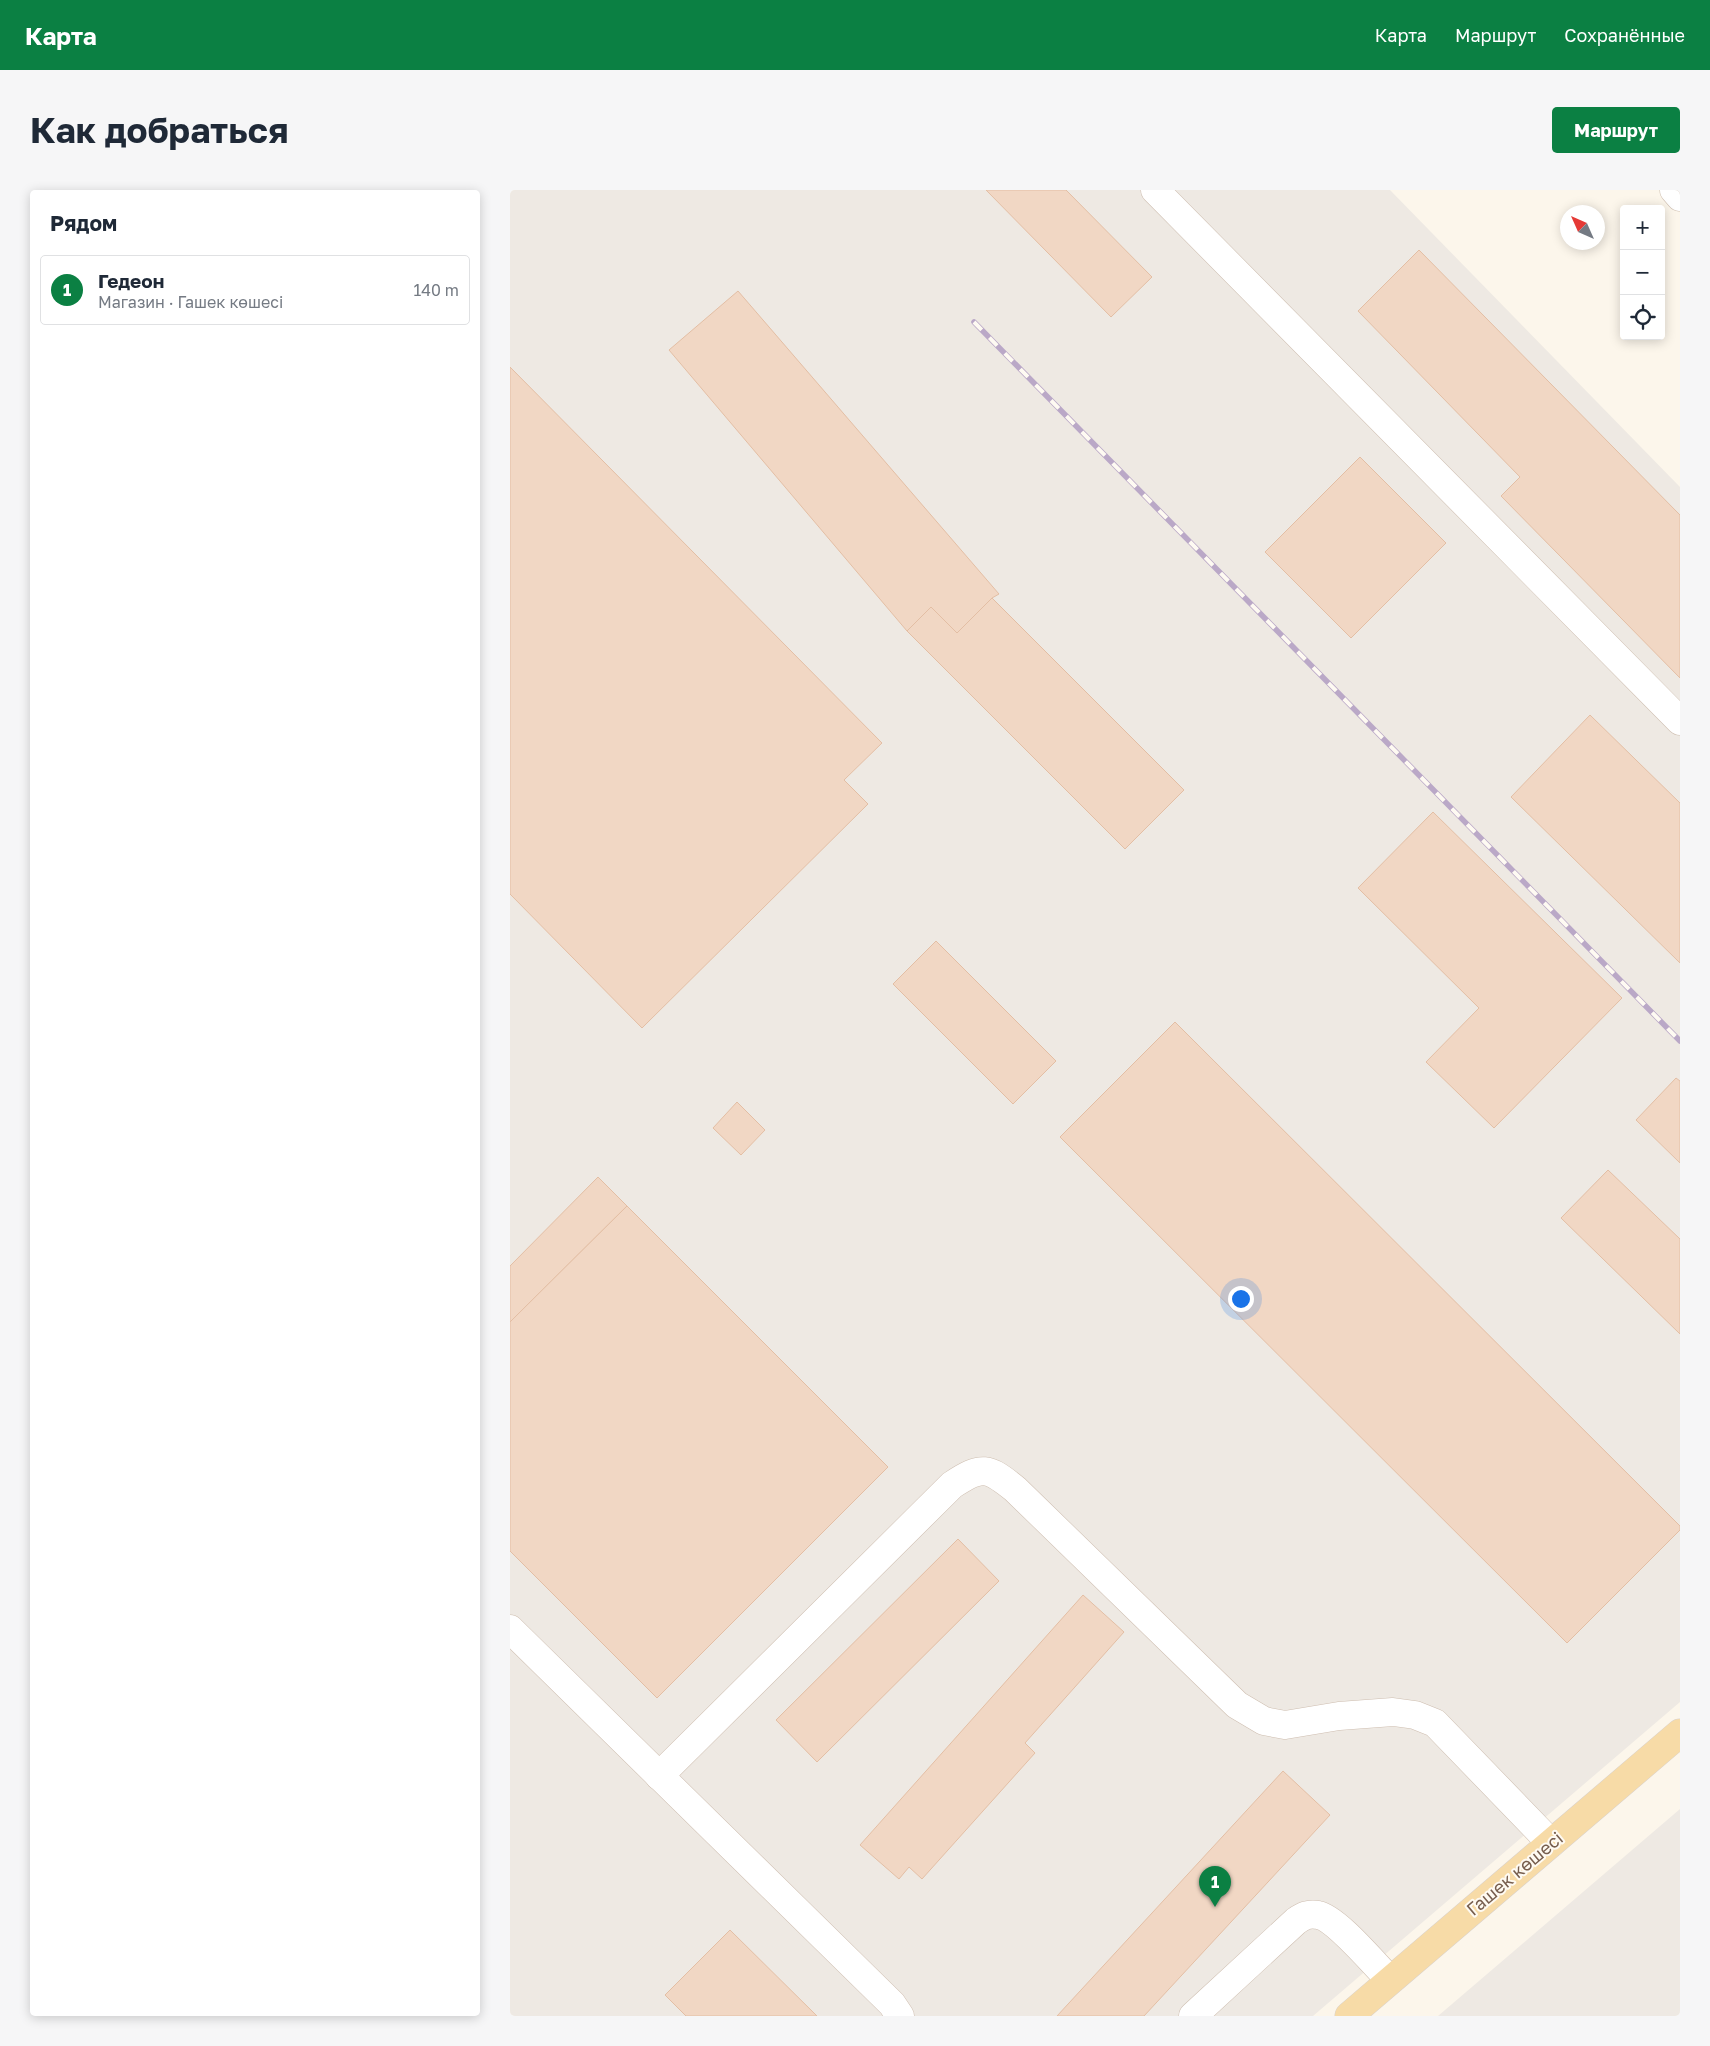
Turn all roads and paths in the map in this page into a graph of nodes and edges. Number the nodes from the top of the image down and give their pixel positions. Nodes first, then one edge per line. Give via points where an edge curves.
1 (1155, 190) edge
2 (1674, 190) edge
3 (1680, 197) edge
4 (1680, 721) edge
5 (510, 1629) edge
6 (1680, 1732) edge
7 (659, 1776) junction
8 (1551, 1843) junction
9 (1390, 1980) junction
10 (900, 2016) edge
11 (1193, 2016) edge
12 (1349, 2016) edge

1 - 4 street
2 - 3 street
5 - 7 street
6 - 8 main road, Гашек көшесі
7 - 8 street via 952,1485 968,1474 984,1470 999,1476 1015,1489 1237,1705 1264,1721 1285,1725 1392,1712 1435,1722
7 - 10 street via 892,2004
8 - 9 main road, Гашек көшесі
9 - 11 street via 1332,1921 1316,1914 1305,1915
9 - 12 main road, Гашек көшесі

